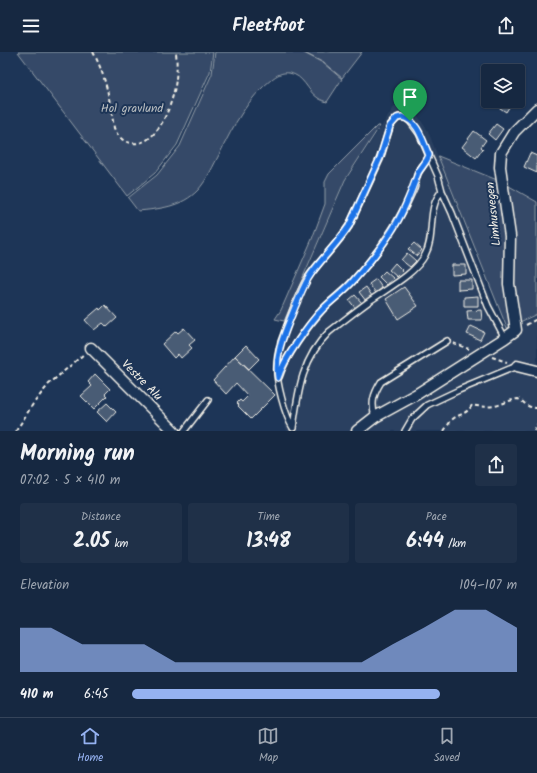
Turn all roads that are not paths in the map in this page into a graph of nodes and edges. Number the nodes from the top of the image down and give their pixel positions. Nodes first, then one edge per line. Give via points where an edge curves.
1 (537, 109) edge
2 (429, 155) junction
3 (442, 191) junction
4 (505, 338) junction
5 (447, 340) road end
6 (91, 348) road end
7 (517, 366) joint
8 (537, 372) edge
9 (278, 378) junction
10 (208, 400) dead end
11 (375, 417) junction
12 (293, 429) edge
13 (174, 431) edge
14 (184, 431) edge
15 (357, 431) edge
16 (406, 431) edge

1 - 4 street, Limhusvegen via 514,132 501,153 500,167 510,236 509,284 516,330
2 - 3 lane
2 - 9 lane via 418,173 412,193 393,229 353,282 321,311 310,325
2 - 9 lane via 419,133 410,121 402,117 397,118 393,122 380,158 349,226 303,288 279,352
3 - 4 lane via 488,306
3 - 12 lane via 435,200 430,242 422,261 407,275 329,332 310,356 303,374
4 - 11 street via 417,394
5 - 11 lane via 381,382 375,393 372,408
6 - 13 street, Vestre Alu
7 - 8 street
7 - 16 lane via 427,405 412,419
9 - 12 lane via 285,409
10 - 14 lane
11 - 15 street

